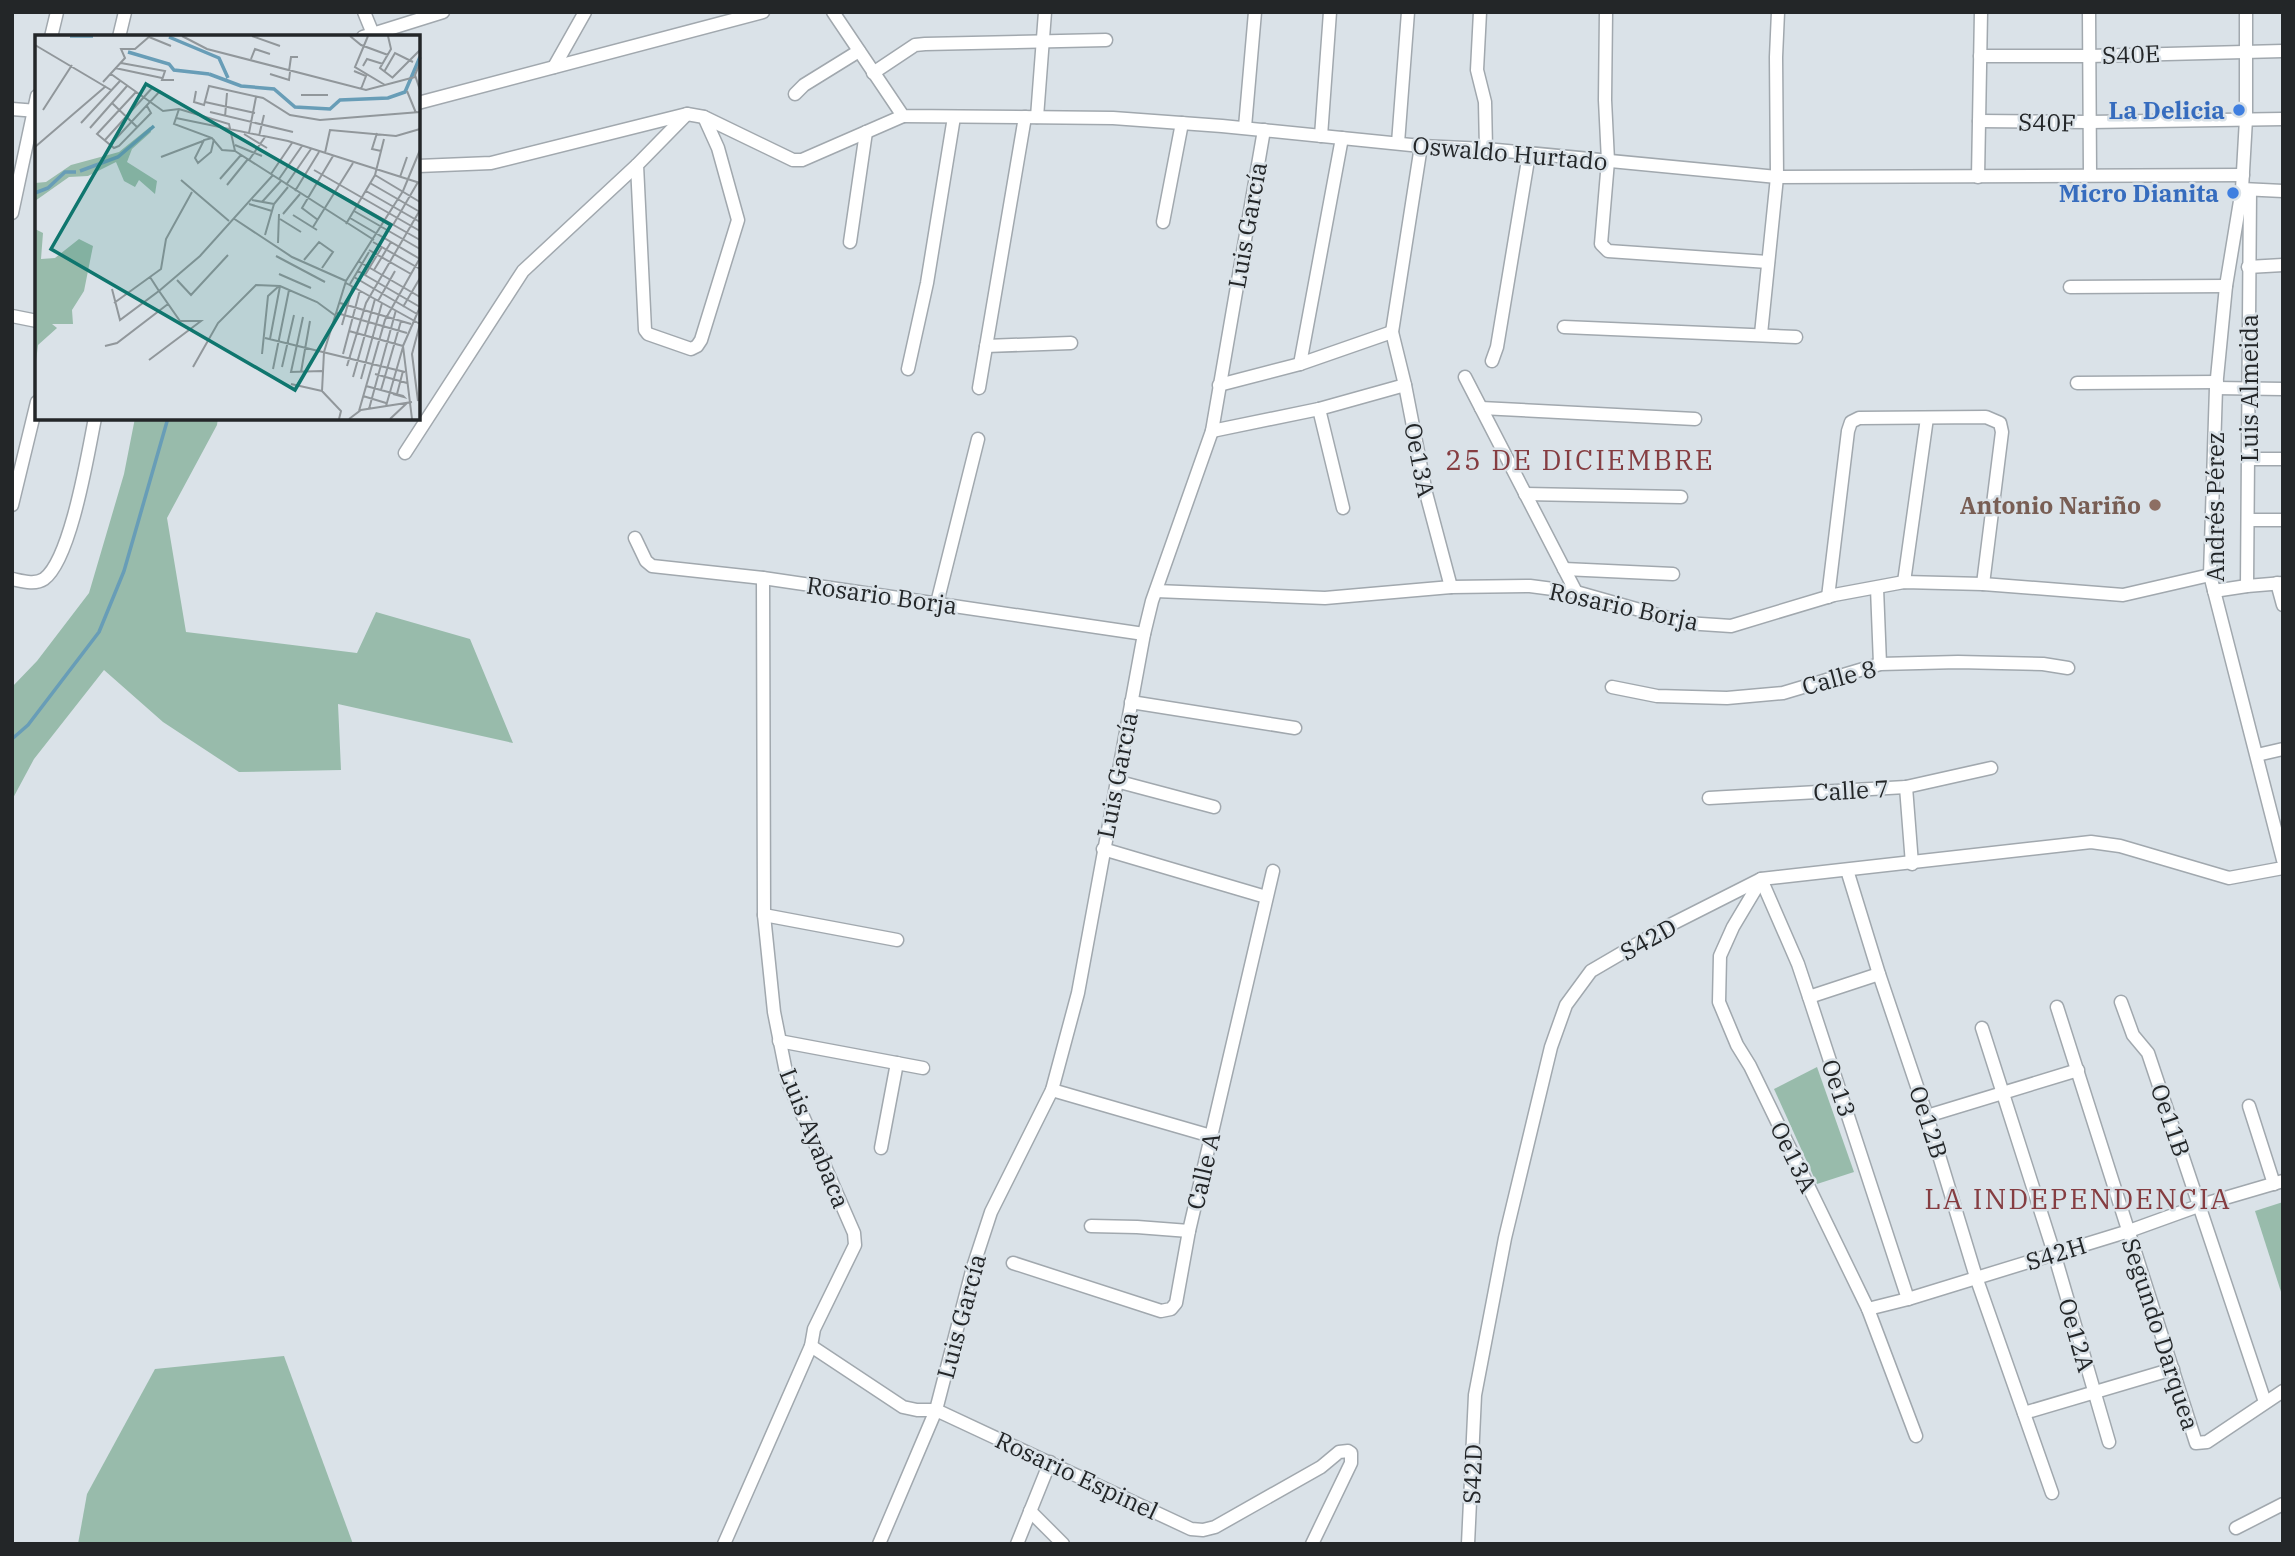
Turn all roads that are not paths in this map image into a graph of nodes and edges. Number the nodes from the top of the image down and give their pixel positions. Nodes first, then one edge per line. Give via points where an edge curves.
1 (57, 12) edge
2 (125, 12) edge
3 (364, 12) edge
4 (443, 12) edge
5 (585, 12) edge
6 (763, 12) edge
7 (833, 12) edge
8 (1045, 12) edge
9 (1255, 12) edge
10 (1331, 12) edge
11 (1408, 12) edge
12 (1480, 12) edge
13 (1606, 12) edge
14 (1778, 12) edge
15 (1981, 12) edge
16 (2089, 12) edge
17 (2246, 12) edge
18 (51, 35) edge
19 (119, 35) edge
20 (368, 35) edge
21 (1106, 40) dead end
22 (1043, 42) junction
23 (2246, 50) junction
24 (859, 51) junction
25 (2283, 51) edge
26 (1980, 56) junction
27 (2089, 56) junction
28 (554, 67) junction
29 (873, 73) junction
30 (795, 94) dead end
31 (420, 102) edge
32 (12, 109) edge
33 (35, 111) edge
34 (687, 114) junction
35 (903, 116) junction
36 (704, 117) junction
37 (954, 117) junction
38 (1031, 117) junction
39 (2246, 119) junction
40 (2283, 119) edge
41 (1979, 121) junction
42 (2089, 122) junction
43 (1182, 123) junction
44 (1245, 127) junction
45 (1264, 130) junction
46 (866, 132) junction
47 (1321, 136) junction
48 (1342, 138) junction
49 (1398, 143) junction
50 (1421, 146) junction
51 (1486, 149) junction
52 (1529, 154) junction
53 (1608, 161) junction
54 (637, 165) junction
55 (420, 166) edge
56 (2090, 175) junction
57 (2243, 175) junction
58 (1777, 177) junction
59 (1978, 177) junction
60 (2246, 190) junction
61 (2283, 191) edge
62 (12, 213) edge
63 (1163, 222) dead end
64 (849, 242) dead end
65 (1768, 262) junction
66 (2283, 265) edge
67 (2248, 267) junction
68 (2070, 286) dead end
69 (2226, 286) junction
70 (12, 316) edge
71 (35, 321) edge
72 (1564, 327) dead end
73 (1392, 332) junction
74 (1760, 334) junction
75 (1797, 337) dead end
76 (1071, 343) dead end
77 (986, 346) junction
78 (1492, 361) dead end
79 (1300, 364) junction
80 (908, 369) dead end
81 (1465, 377) dead end
82 (2077, 383) dead end
83 (1405, 384) junction
84 (1219, 385) junction
85 (2216, 385) junction
86 (979, 388) dead end
87 (2249, 389) junction
88 (2283, 389) edge
89 (1480, 408) junction
90 (1319, 409) junction
91 (35, 410) edge
92 (1927, 418) junction
93 (1695, 419) dead end
94 (96, 420) edge
95 (1212, 431) junction
96 (978, 439) dead end
97 (405, 453) dead end
98 (2250, 459) junction
99 (2283, 459) edge
100 (1525, 494) junction
101 (1681, 497) dead end
102 (12, 505) edge
103 (1343, 508) dead end
104 (2248, 520) junction
105 (2283, 520) edge
106 (635, 538) dead end
107 (1564, 569) junction
108 (1673, 574) dead end
109 (2210, 575) junction
110 (763, 578) junction
111 (12, 579) edge
112 (1904, 582) junction
113 (2280, 583) edge
114 (1983, 584) junction
115 (2247, 586) junction
116 (1451, 587) junction
117 (1877, 588) junction
118 (1156, 591) junction
119 (2214, 591) junction
120 (1576, 592) junction
121 (1828, 597) junction
122 (937, 603) junction
123 (2283, 605) edge
124 (1144, 634) junction
125 (1880, 664) junction
126 (2068, 667) dead end
127 (1612, 687) dead end
128 (1131, 702) junction
129 (1296, 728) dead end
130 (2283, 749) edge
131 (2257, 755) junction
132 (1991, 768) dead end
133 (1116, 781) junction
134 (1906, 787) junction
135 (1709, 798) dead end
136 (1214, 807) dead end
137 (2280, 838) edge
138 (1103, 849) junction
139 (2283, 860) edge
140 (1912, 864) junction
141 (2283, 868) edge
142 (1847, 870) junction
143 (1273, 871) dead end
144 (1761, 879) junction
145 (1265, 897) junction
146 (764, 915) junction
147 (897, 940) dead end
148 (1879, 974) junction
149 (1809, 997) junction
150 (2121, 1002) dead end
151 (2057, 1007) dead end
152 (1982, 1028) dead end
153 (779, 1041) junction
154 (897, 1063) junction
155 (923, 1068) dead end
156 (2078, 1070) junction
157 (1052, 1090) junction
158 (2003, 1093) junction
159 (2249, 1106) dead end
160 (1927, 1116) junction
161 (1211, 1136) junction
162 (881, 1148) dead end
163 (2279, 1182) edge
164 (2201, 1205) junction
165 (1090, 1226) dead end
166 (1189, 1231) junction
167 (2129, 1231) junction
168 (2054, 1252) junction
169 (1013, 1263) dead end
170 (1976, 1277) junction
171 (1908, 1299) junction
172 (1868, 1309) junction
173 (811, 1346) junction
174 (2173, 1368) junction
175 (2283, 1391) edge
176 (2093, 1392) junction
177 (2266, 1402) junction
178 (936, 1409) junction
179 (2024, 1413) junction
180 (1916, 1436) dead end
181 (2109, 1442) dead end
182 (1050, 1462) junction
183 (2052, 1493) dead end
184 (2283, 1504) edge
185 (1030, 1511) junction
186 (2236, 1528) dead end
187 (724, 1544) edge
188 (879, 1544) edge
189 (1017, 1544) edge
190 (1063, 1544) edge
191 (1312, 1544) edge
192 (1468, 1544) edge

1 - 18 street
2 - 19 street
3 - 20 street
4 - 20 street
5 - 28 street
6 - 28 street
7 - 24 street
8 - 22 street
9 - 44 street
10 - 47 street
11 - 49 street
12 - 51 street via 1477,70 1485,102
13 - 53 street
14 - 58 street
15 - 26 street
16 - 27 street
17 - 23 street
21 - 22 street
22 - 29 street via 925,44
22 - 38 street
23 - 25 street, S40E
23 - 27 street, S40E
23 - 39 street
24 - 29 street
24 - 30 street
26 - 27 street, S40E
26 - 41 street
27 - 42 street
28 - 31 street
29 - 35 street
32 - 33 street
33 - 62 street
34 - 36 street
34 - 54 street
34 - 55 street via 491,163
35 - 37 street, Oswaldo Hurtado
35 - 46 street
36 - 46 street via 793,160
36 - 54 street via 718,148 738,220 701,340 691,349 645,330
37 - 38 street, Oswaldo Hurtado
37 - 80 street
38 - 43 street, Oswaldo Hurtado
38 - 77 street
39 - 40 street, S40F
39 - 42 street, S40F
39 - 57 street
41 - 42 street, S40F
41 - 59 street
42 - 56 street
43 - 44 street, Oswaldo Hurtado
43 - 63 street
44 - 45 street, Oswaldo Hurtado
45 - 47 street, Oswaldo Hurtado
45 - 84 street, Luis García
46 - 64 street
47 - 48 street, Oswaldo Hurtado
48 - 49 street, Oswaldo Hurtado
48 - 79 street
49 - 50 street, Oswaldo Hurtado
50 - 51 street, Oswaldo Hurtado
50 - 73 street
51 - 52 street, Oswaldo Hurtado
52 - 53 street, Oswaldo Hurtado
52 - 78 street
53 - 58 street, Oswaldo Hurtado
53 - 65 street via 1603,248
54 - 97 street via 523,271
56 - 57 street, Oswaldo Hurtado
56 - 59 street, Oswaldo Hurtado
57 - 60 street
58 - 59 street, Oswaldo Hurtado
58 - 65 street
60 - 61 street
60 - 67 street, Luis Almeida
60 - 69 street, Andrés Pérez
65 - 74 street
66 - 67 street
67 - 87 street, Luis Almeida
68 - 69 street
69 - 85 street, Andrés Pérez
70 - 71 street
72 - 74 street
73 - 79 street
73 - 83 street, Oe13A
74 - 75 street
76 - 77 street
77 - 86 street
79 - 84 street
81 - 89 street
82 - 85 street
83 - 90 street
83 - 116 street, Oe13A via 1426,493
84 - 95 street, Luis García
85 - 87 street
85 - 109 street, Andrés Pérez
87 - 88 street
87 - 98 street, Luis Almeida
89 - 93 street
89 - 100 street
90 - 95 street
90 - 103 street
91 - 102 street
92 - 112 street
92 - 114 street via 1986,417 2000,423
92 - 121 street via 1859,418 1851,422
94 - 111 street via 63,552 44,579
95 - 118 street, Luis García
96 - 122 street
98 - 99 street
98 - 104 street, Luis Almeida
100 - 101 street
100 - 107 street
104 - 105 street
104 - 115 street, Luis Almeida
106 - 110 street, Rosario Borja via 652,566
107 - 108 street
107 - 120 street
109 - 114 street, Rosario Borja via 2123,595
109 - 119 street, Andrés Pérez
110 - 122 street, Rosario Borja
110 - 146 street, Luis Ayabaca
112 - 114 street, Rosario Borja
112 - 117 street, Rosario Borja
113 - 115 street
113 - 123 street
115 - 119 street
116 - 118 street, Rosario Borja via 1325,598
116 - 120 street, Rosario Borja via 1530,586
117 - 121 street, Rosario Borja
117 - 125 street
118 - 124 street, Luis García
119 - 131 street, Andrés Pérez
120 - 121 street, Rosario Borja via 1686,623 1731,626
122 - 124 street, Rosario Borja
124 - 128 street, Luis García
125 - 126 street, Calle 8
125 - 127 street, Calle 8 via 1764,696 1657,696
128 - 129 street
128 - 133 street, Luis García
130 - 131 street
131 - 137 street, Andrés Pérez
132 - 134 street, Calle 7
133 - 136 street
133 - 138 street, Luis García
134 - 135 street, Calle 7
134 - 140 street
137 - 139 street, Andrés Pérez
138 - 145 street
138 - 157 street, Luis García via 1077,993
140 - 141 street, S42D via 2091,842 2120,846 2218,877 2241,878
140 - 142 street, S42D
142 - 144 street, S42D
142 - 148 street, Oe12B
143 - 145 street, Calle A
144 - 149 street, Oe13
144 - 172 street, Oe13A via 1720,956 1719,1002
144 - 192 street, S42D via 1591,971 1566,1005 1550,1047 1505,1238 1475,1395
145 - 161 street, Calle A
146 - 147 street
146 - 153 street, Luis Ayabaca
148 - 149 street
148 - 160 street, Oe12B
149 - 171 street, Oe13
150 - 164 street, Oe11B via 2133,1035 2148,1053
151 - 156 street, Segundo Darquea
152 - 158 street, Oe12A
153 - 154 street
153 - 173 street, Luis Ayabaca via 788,1082 854,1233 855,1245 814,1329
154 - 155 street
154 - 162 street
156 - 158 street
156 - 167 street, Segundo Darquea
157 - 161 street
157 - 178 street, Luis García via 991,1212
158 - 160 street
158 - 168 street, Oe12A
159 - 163 street
160 - 170 street, Oe12B
161 - 166 street, Calle A
163 - 164 street, S42H
164 - 167 street, S42H
164 - 177 street, Oe11B
165 - 166 street
166 - 169 street, Calle A via 1176,1303 1164,1312
167 - 168 street, S42H
167 - 174 street, Segundo Darquea
168 - 170 street, S42H
168 - 176 street, Oe12A
170 - 171 street, S42H
170 - 179 street, Oe12B
171 - 172 street, S42H
172 - 180 street, Oe13A
173 - 178 street, Luis García via 903,1407
173 - 187 street, Luis Ayabaca
174 - 176 street
174 - 177 street, Segundo Darquea via 2199,1444
175 - 177 street, Segundo Darquea
176 - 179 street
176 - 181 street, Oe12A
178 - 182 street, Rosario Espinel
178 - 188 street, Luis García
179 - 183 street, Oe12B
182 - 185 street
182 - 191 street, Rosario Espinel via 1203,1530 1348,1451 1351,1463
184 - 186 street
185 - 189 street
185 - 190 street

